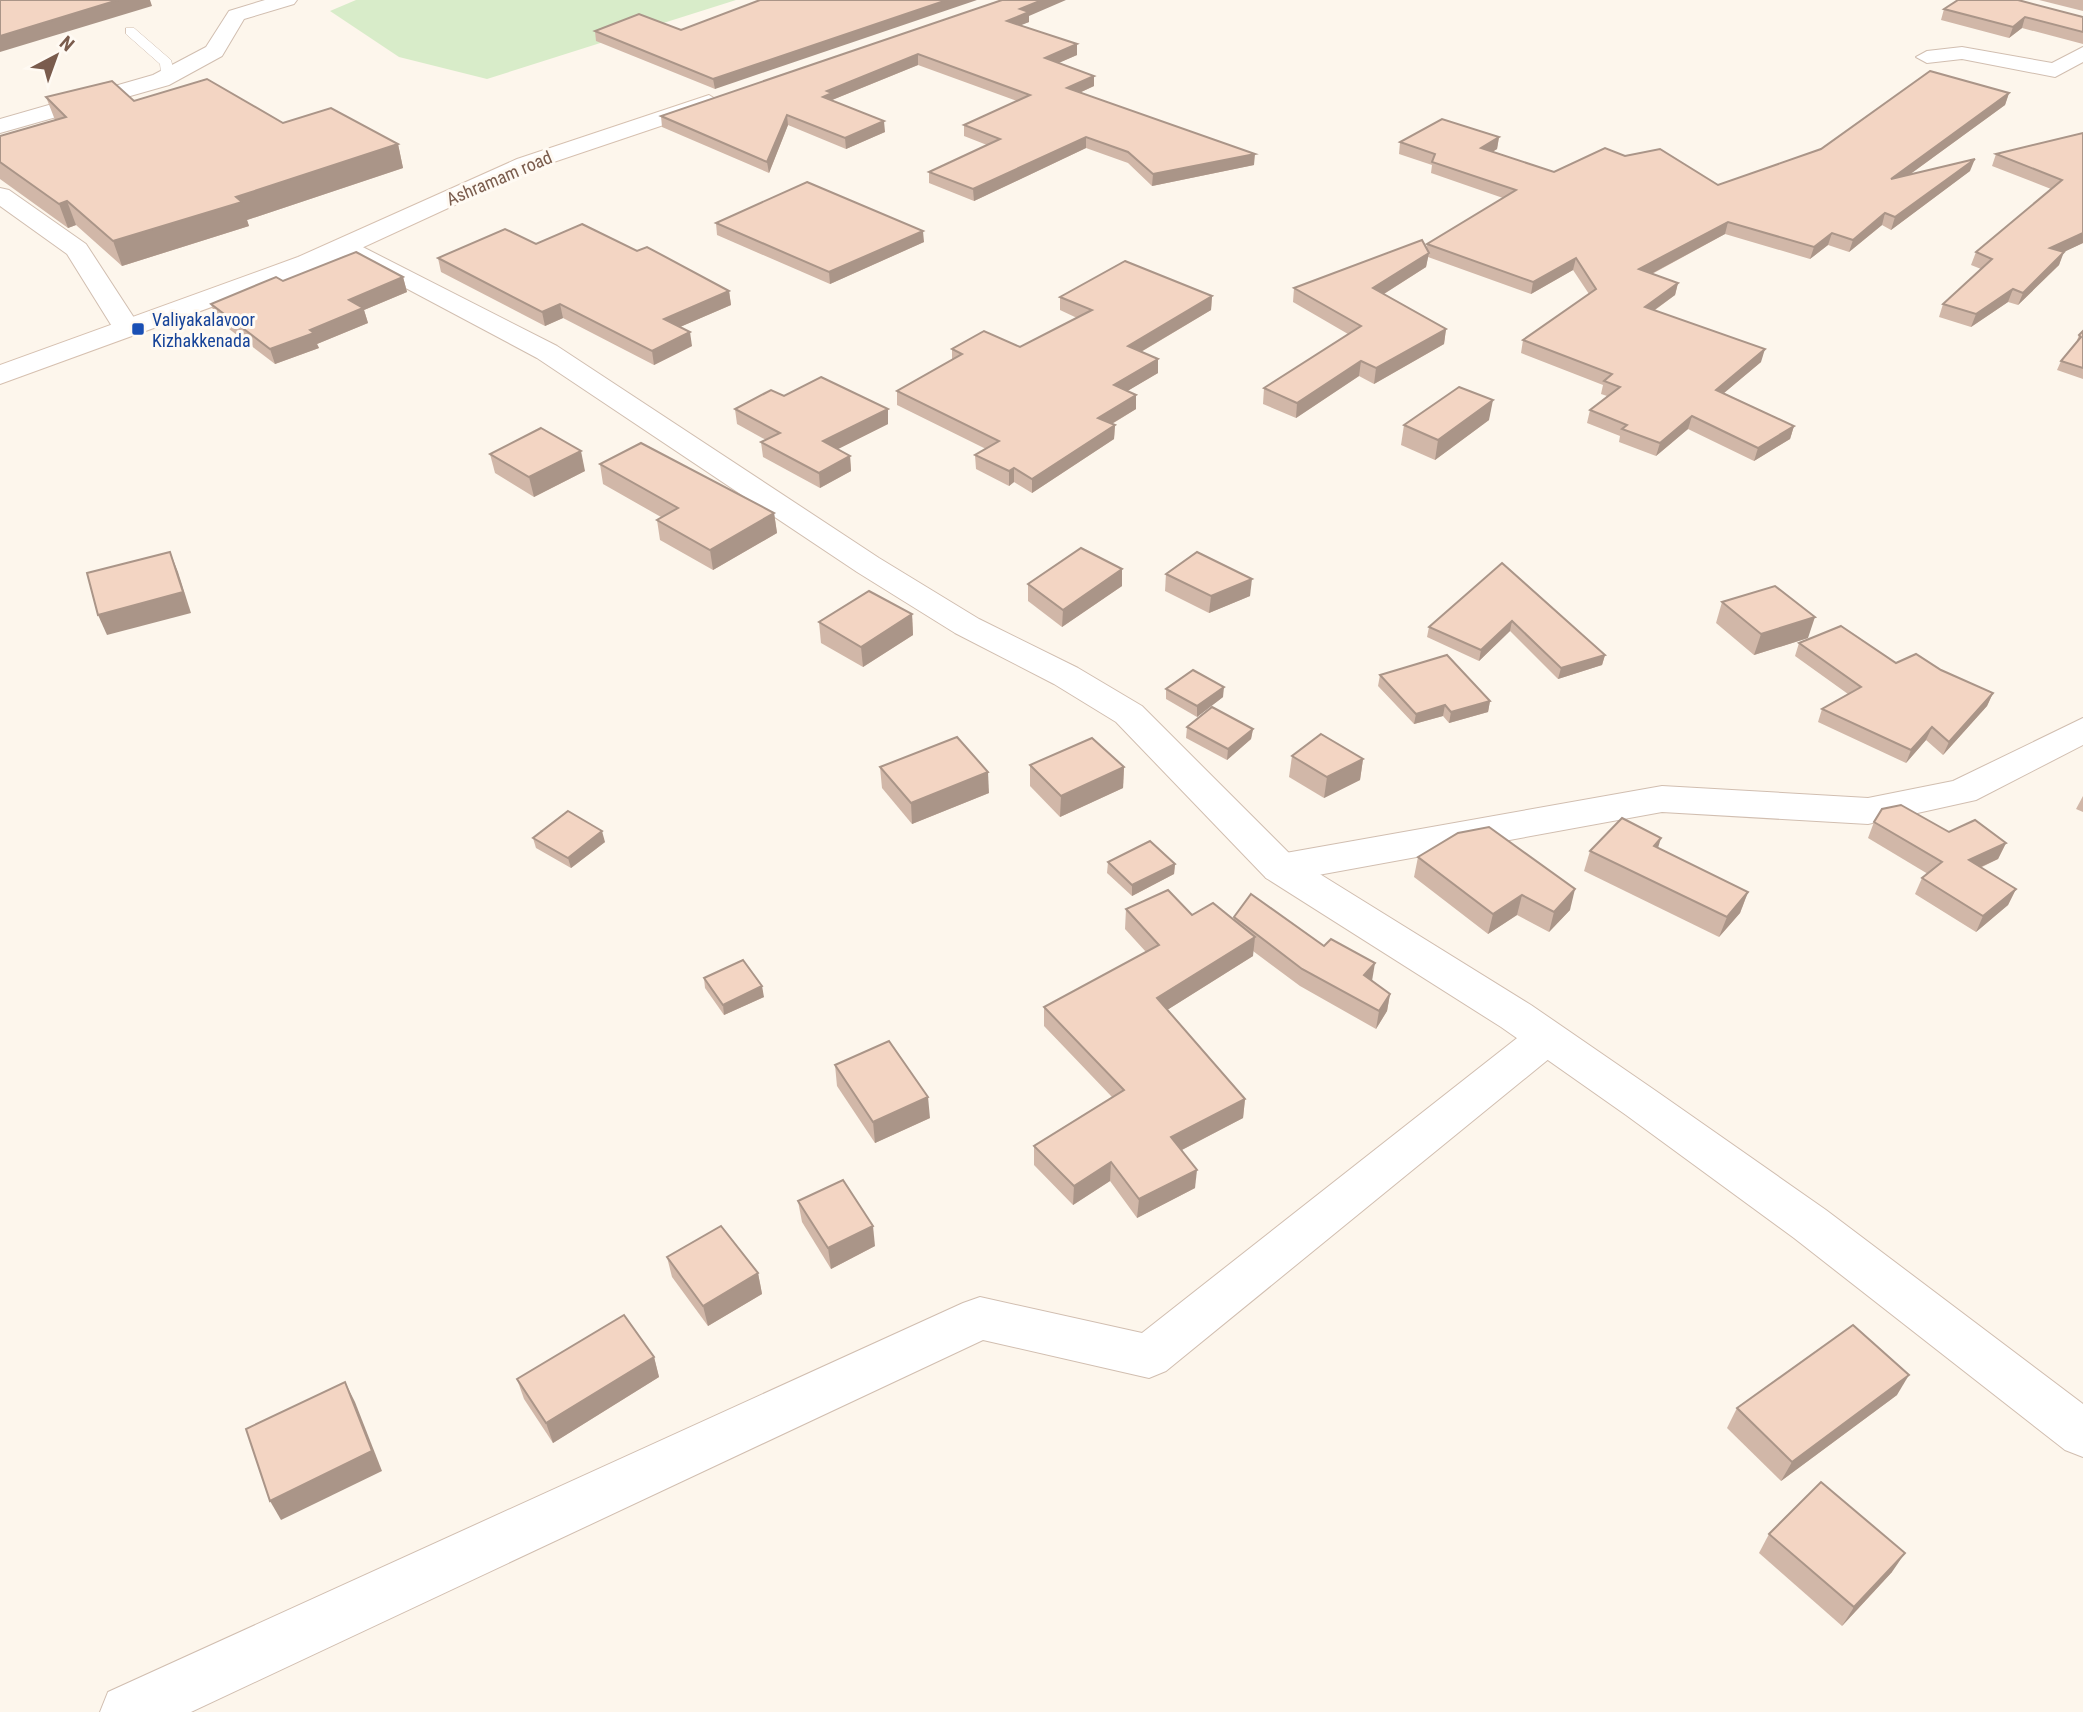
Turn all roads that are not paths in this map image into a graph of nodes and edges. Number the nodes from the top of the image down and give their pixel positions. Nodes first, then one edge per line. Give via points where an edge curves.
1 (287, 0) edge
2 (130, 31) dead end
3 (2083, 53) edge
4 (1927, 57) dead end
5 (161, 80) junction
6 (736, 93) edge
7 (0, 126) edge
8 (0, 195) edge
9 (347, 247) junction
10 (128, 330) junction
11 (0, 375) edge
12 (2083, 730) edge
13 (1280, 868) junction
14 (1546, 1038) junction
15 (2083, 1434) edge
16 (128, 1712) edge

1 - 5 street via 236,15 214,51
2 - 5 lane via 166,63 168,72
3 - 4 street via 2055,70 1962,53
5 - 7 street
6 - 9 street, Ashramam road via 525,164
8 - 10 street via 77,249
9 - 10 street, Ashramam road
9 - 13 street via 547,352 867,565 967,626 1129,714
10 - 11 street, Ashramam road
12 - 13 street via 1963,791 1868,811 1662,799
13 - 14 street
14 - 15 street via 1810,1224
14 - 16 street via 1149,1356 980,1318

